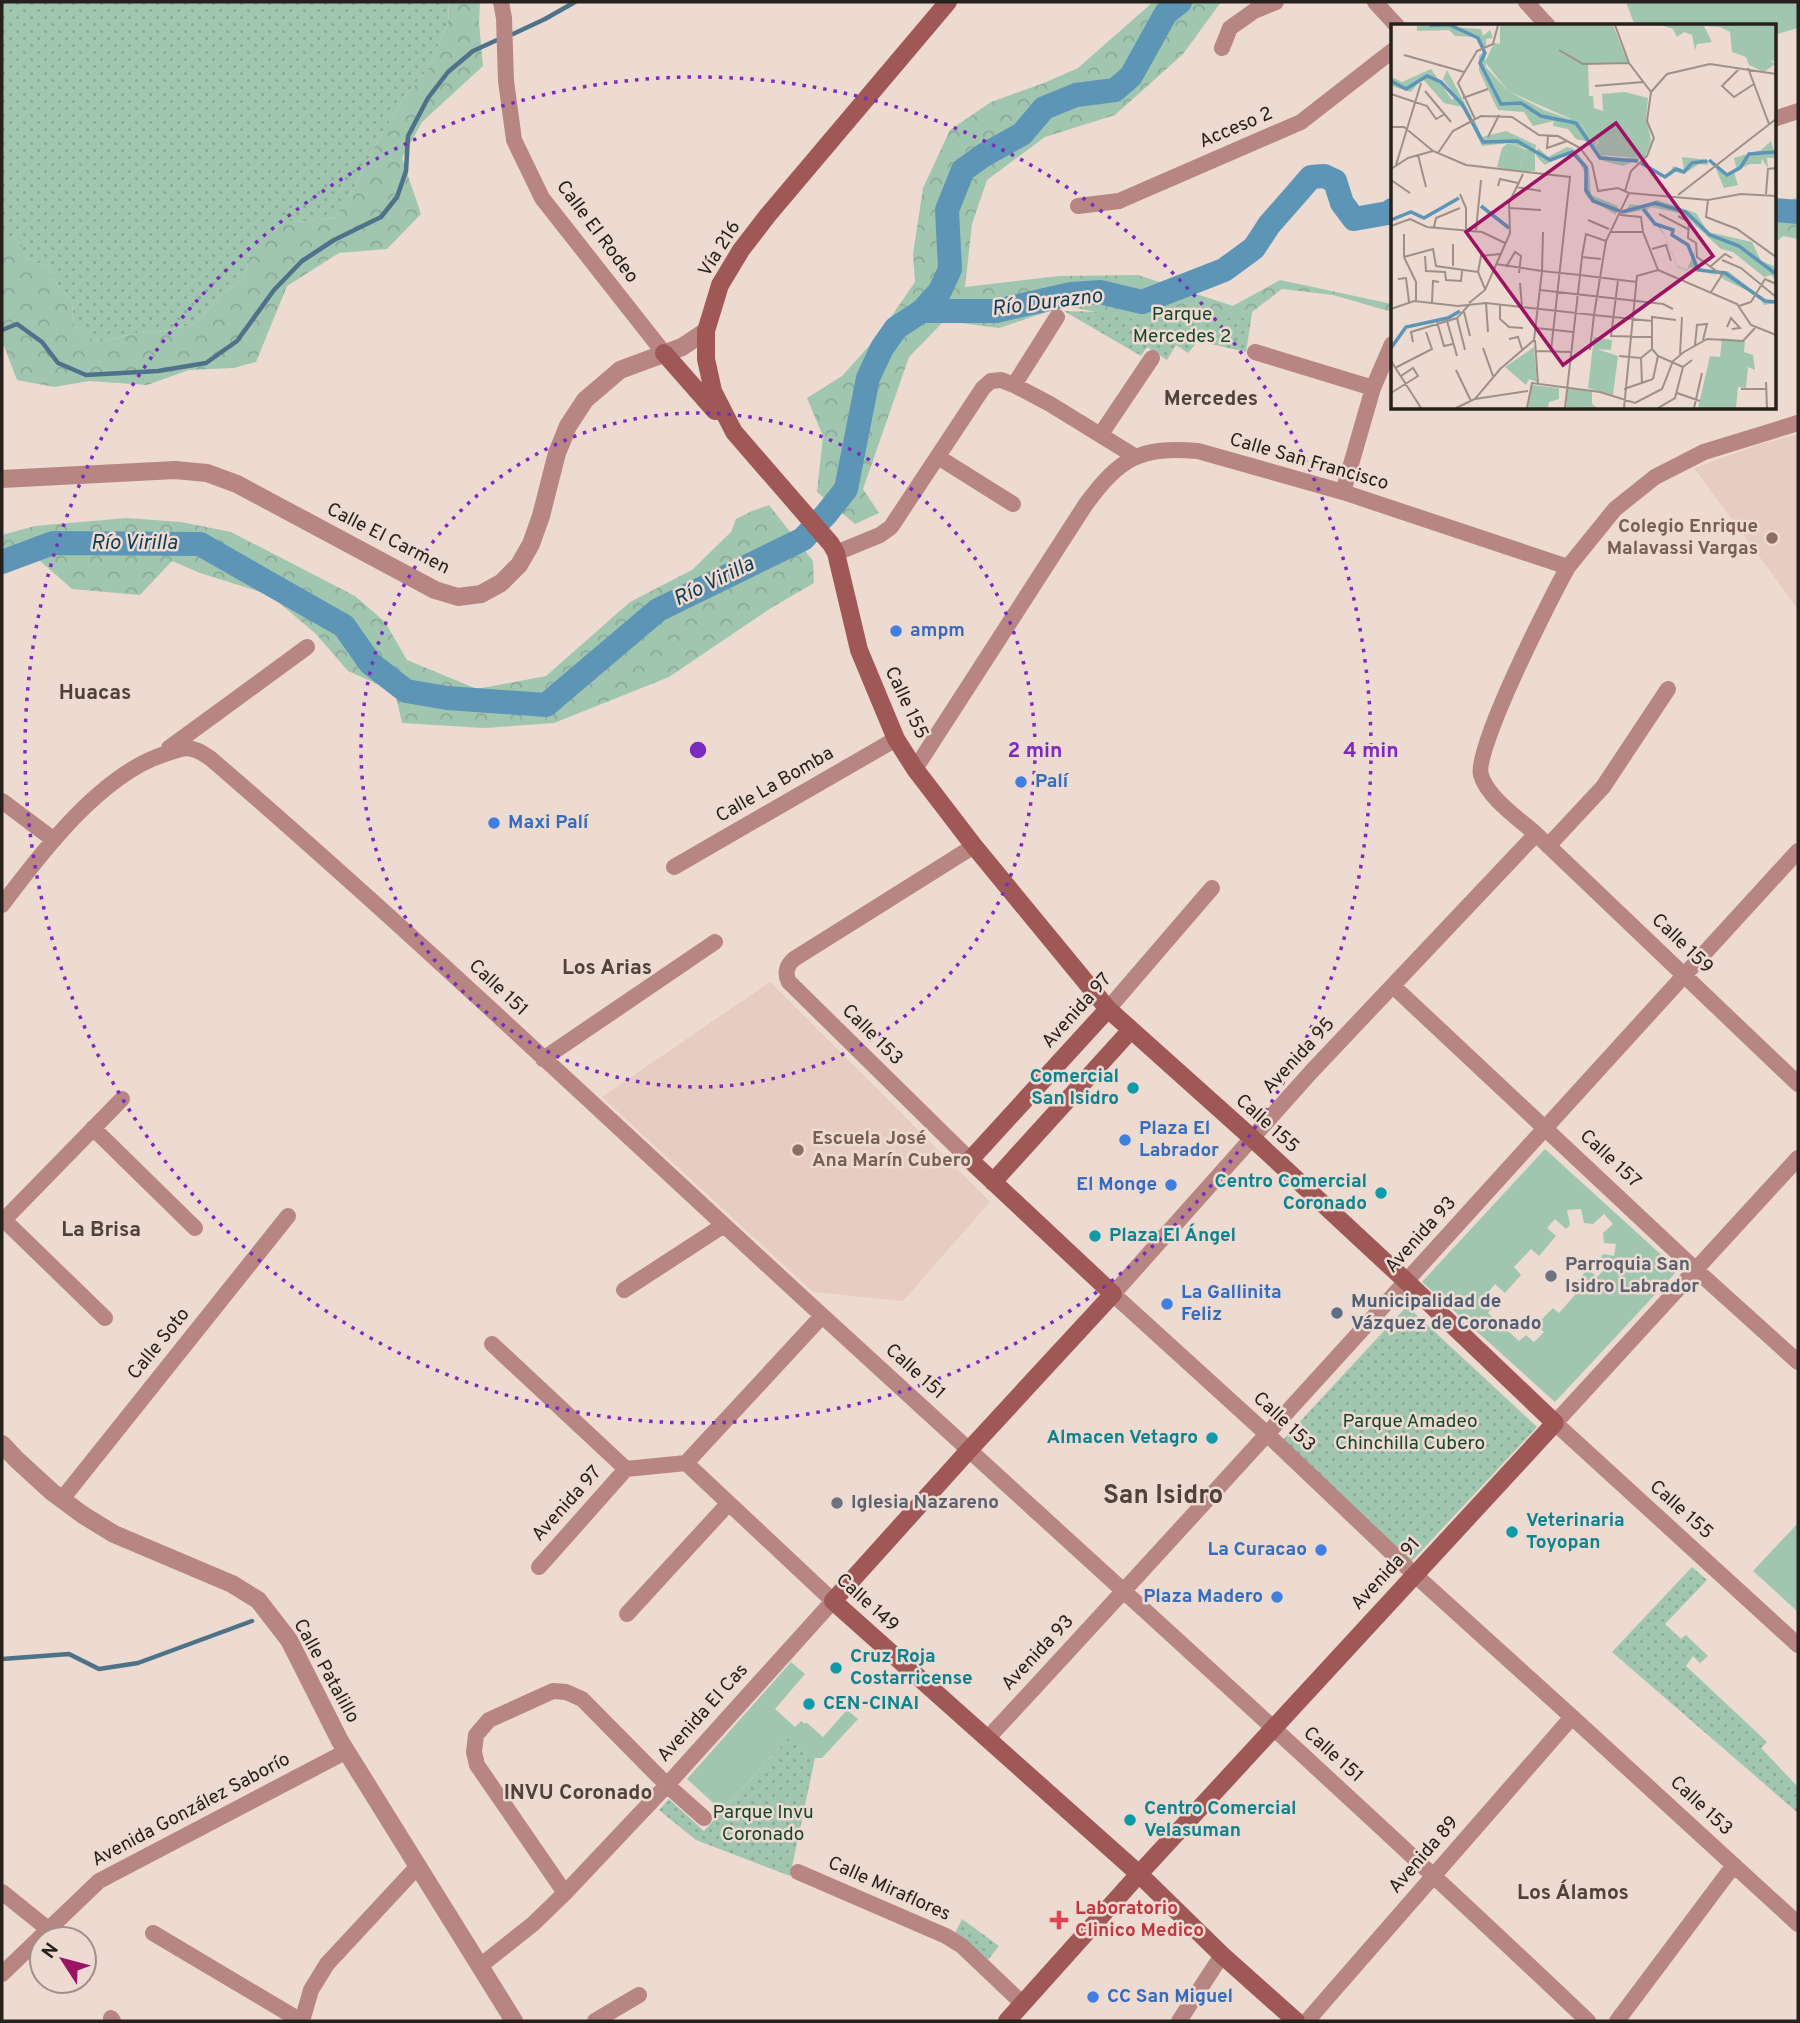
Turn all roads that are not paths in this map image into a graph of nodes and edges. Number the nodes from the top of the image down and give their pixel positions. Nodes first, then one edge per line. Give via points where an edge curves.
1 (501, 2) edge
2 (948, 2) edge
3 (1276, 2) edge
4 (1375, 2) edge
5 (1526, 2) edge
6 (1396, 24) edge
7 (1546, 24) edge
8 (1222, 48) dead end
9 (1391, 52) edge
10 (1798, 111) edge
11 (1776, 118) edge
12 (1078, 206) dead end
13 (1057, 317) dead end
14 (706, 331) junction
15 (1391, 346) edge
16 (1255, 352) dead end
17 (664, 353) junction
18 (1152, 358) dead end
19 (1014, 385) junction
20 (1373, 388) junction
21 (1798, 424) edge
22 (734, 432) junction
23 (1101, 434) junction
24 (938, 457) junction
25 (1136, 457) junction
26 (2, 479) edge
27 (1343, 492) junction
28 (1013, 504) dead end
29 (834, 549) junction
30 (1567, 568) junction
31 (307, 647) dead end
32 (1668, 689) dead end
33 (896, 739) junction
34 (158, 756) junction
35 (915, 769) junction
36 (2, 801) edge
37 (1536, 834) junction
38 (54, 840) junction
39 (974, 846) junction
40 (1548, 846) junction
41 (1798, 851) edge
42 (674, 867) dead end
43 (1212, 888) dead end
44 (2, 905) edge
45 (715, 942) dead end
46 (1684, 975) junction
47 (1393, 986) junction
48 (1108, 1009) junction
49 (1130, 1031) junction
50 (544, 1059) junction
51 (1798, 1084) edge
52 (122, 1099) dead end
53 (1545, 1127) junction
54 (93, 1128) junction
55 (1252, 1138) junction
56 (1798, 1158) edge
57 (970, 1160) junction
58 (993, 1182) junction
59 (288, 1216) dead end
60 (3, 1221) edge
61 (724, 1225) junction
62 (195, 1228) dead end
63 (1696, 1270) junction
64 (1407, 1282) junction
65 (624, 1290) dead end
66 (1113, 1294) junction
67 (822, 1316) junction
68 (105, 1318) dead end
69 (492, 1344) dead end
70 (1798, 1362) edge
71 (1555, 1423) junction
72 (1268, 1435) junction
73 (2, 1444) edge
74 (969, 1450) junction
75 (687, 1464) junction
76 (626, 1469) junction
77 (62, 1499) junction
78 (728, 1504) junction
79 (539, 1567) dead end
80 (1414, 1574) junction
81 (1125, 1591) junction
82 (833, 1601) junction
83 (627, 1614) dead end
84 (1798, 1645) edge
85 (1573, 1717) junction
86 (1272, 1728) junction
87 (987, 1739) junction
88 (346, 1751) junction
89 (667, 1785) junction
90 (704, 1818) dead end
91 (1734, 1865) junction
92 (418, 1866) junction
93 (799, 1872) dead end
94 (1139, 1874) junction
95 (1434, 1875) junction
96 (2, 1892) edge
97 (565, 1894) junction
98 (1798, 1924) edge
99 (43, 1925) edge
100 (52, 1925) edge
101 (152, 1933) dead end
102 (28, 1949) edge
103 (1222, 1955) junction
104 (480, 1966) junction
105 (2, 1974) edge
106 (639, 1995) dead end
107 (1023, 2004) junction
108 (301, 2021) edge
109 (514, 2021) edge
110 (595, 2021) edge
111 (1007, 2021) edge
112 (1179, 2021) edge
113 (1296, 2021) edge
114 (1307, 2021) edge
115 (1588, 2021) edge
116 (1617, 2021) edge

1 - 17 street, Calle El Rodeo via 514,140 529,173 542,198
2 - 14 main road, Vía 216 via 740,250 720,285
3 - 8 street via 1230,27
4 - 6 street
5 - 7 street
9 - 12 street, Acceso 2 via 1301,122 1119,201
10 - 11 street
13 - 19 street
14 - 17 street, Calle El Carmen via 682,348
14 - 22 main road, Vía 216 via 713,391
15 - 20 street
16 - 20 street
17 - 22 main road
17 - 26 street, Calle El Carmen via 620,370 585,400 557,453 531,544 501,583 481,594 458,597 435,590 237,484 207,473 175,470
18 - 23 street
19 - 23 street
19 - 24 street via 990,381
20 - 27 street
21 - 30 street via 1704,452 1655,477 1615,509
22 - 29 main road, Vía 216
23 - 25 street
24 - 28 street
24 - 29 street via 891,527 880,535
25 - 27 street, Calle San Francisco via 1177,449 1198,451
25 - 35 street, Calle San Francisco via 1114,470 1086,504
27 - 30 street, Calle San Francisco
29 - 33 main road, Calle 155 via 859,650
30 - 37 street via 1479,764 1489,790
31 - 34 street
32 - 40 street via 1603,787
33 - 35 main road, Calle 155
33 - 42 street, Calle La Bomba
34 - 38 street via 100,793
34 - 50 street, Calle 151 via 184,748 210,758
35 - 39 main road, Calle 155
36 - 38 street
37 - 40 street, Calle 159
37 - 47 street, Avenida 95
38 - 44 street
39 - 48 main road, Calle 155
39 - 57 street, Calle 153 via 794,959 787,969 789,982
40 - 46 street, Calle 159
41 - 46 street, Avenida 93
43 - 48 street, Avenida 97
45 - 50 street
46 - 51 street, Calle 159
46 - 53 street, Avenida 93
47 - 53 street, Calle 157
47 - 55 street, Avenida 95
48 - 49 main road, Calle 155
48 - 57 main road, Avenida 97
49 - 55 main road, Calle 155
49 - 58 main road
50 - 61 street, Calle 151
52 - 54 street
53 - 63 street, Calle 157
53 - 64 street, Avenida 93
54 - 60 street
54 - 62 street
55 - 64 main road, Calle 155
55 - 66 street, Avenida 95
56 - 63 street, Avenida 91
57 - 58 main road, Calle 153
58 - 66 main road, Calle 153
59 - 77 street, Calle Soto
60 - 68 street
61 - 65 street
61 - 67 street, Calle 151
63 - 70 street, Calle 157
63 - 71 street, Avenida 91
64 - 71 main road, Calle 155
64 - 72 street, Avenida 93
66 - 72 street, Calle 153
66 - 74 main road, Avenida 95
67 - 74 street, Calle 151
67 - 75 street
69 - 76 street
71 - 80 main road, Avenida 91
71 - 84 street, Calle 155
72 - 80 street, Calle 153
72 - 81 street, Avenida 93
73 - 77 street, Calle Patalillo
74 - 81 street, Calle 151
74 - 82 main road, Avenida 95
75 - 76 street
75 - 78 street, Calle 149
76 - 79 street, Avenida 97
77 - 88 street, Calle Patalillo via 114,1534 258,1600 289,1640
78 - 82 street, Calle 149
78 - 83 street
80 - 85 street, Calle 153
80 - 86 main road, Avenida 91
81 - 86 street, Calle 151
81 - 87 street, Avenida 93
82 - 87 main road, Calle 149
82 - 89 street, Avenida El Cas
85 - 91 street, Calle 153
85 - 95 street, Avenida 89
86 - 94 main road, Avenida 91
86 - 95 street, Calle 151
87 - 94 main road, Calle 149
88 - 92 street, Calle Patalillo
88 - 100 street, Avenida González Saborío via 100,1881
89 - 90 street
89 - 97 street, Avenida El Cas
89 - 97 street via 582,1699 566,1692 553,1691 489,1720 476,1735 477,1765
91 - 98 street, Calle 153
91 - 116 street
92 - 104 street, Calle Patalillo
92 - 108 street via 327,1964 310,1990
93 - 107 street, Calle Miraflores via 946,1936
94 - 103 main road, Calle 149
94 - 107 main road, Avenida 91
95 - 114 street, Avenida 89
95 - 115 street, Calle 151
96 - 99 street
97 - 104 street, Avenida El Cas
101 - 108 street
102 - 105 street, Avenida González Saborío
103 - 112 street
103 - 113 main road, Calle 149
104 - 109 street, Calle Patalillo
106 - 110 street
107 - 111 main road, Avenida 91

